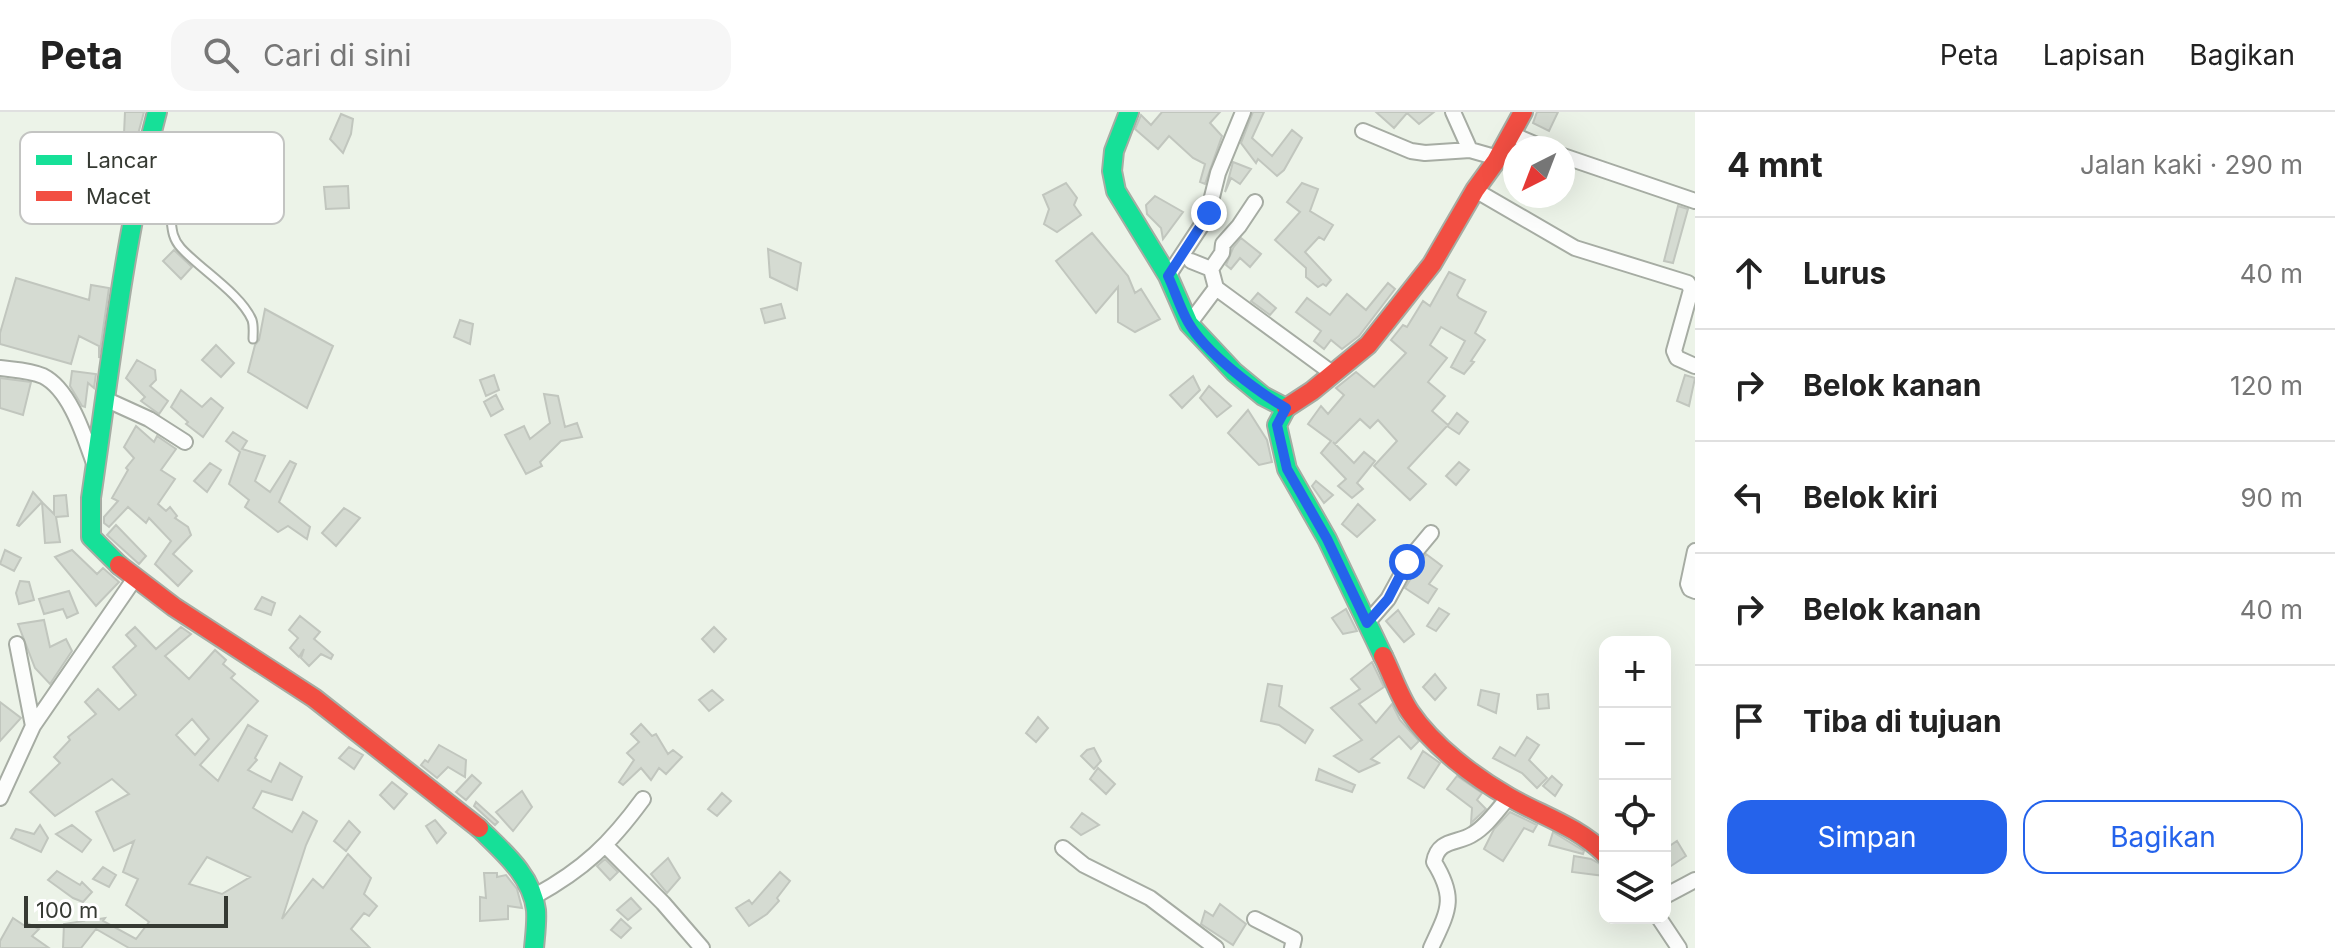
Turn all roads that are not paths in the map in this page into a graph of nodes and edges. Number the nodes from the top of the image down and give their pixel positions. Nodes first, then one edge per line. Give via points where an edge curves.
1 (157, 112) edge
2 (1129, 112) edge
3 (1243, 112) edge
4 (1453, 112) edge
5 (1523, 112) edge
6 (1363, 131) dead end
7 (152, 132) edge
8 (1511, 134) junction
9 (1516, 136) edge
10 (1470, 150) junction
11 (1498, 158) junction
12 (1575, 160) edge
13 (1475, 190) junction
14 (1695, 201) edge
15 (1255, 202) dead end
16 (134, 224) edge
17 (171, 224) edge
18 (1191, 261) dead end
19 (1211, 269) junction
20 (1168, 276) junction
21 (1216, 288) junction
22 (1189, 324) junction
23 (253, 339) dead end
24 (1695, 366) edge
25 (0, 368) edge
26 (1332, 373) junction
27 (105, 399) junction
28 (1286, 408) junction
29 (185, 442) dead end
30 (95, 467) junction
31 (1431, 533) dead end
32 (1695, 551) edge
33 (135, 578) junction
34 (1695, 591) edge
35 (1367, 623) junction
36 (17, 644) dead end
37 (33, 726) junction
38 (1509, 797) junction
39 (0, 798) edge
40 (643, 799) dead end
41 (605, 845) junction
42 (1063, 848) dead end
43 (1603, 852) edge
44 (1695, 880) edge
45 (1671, 893) edge
46 (535, 896) junction
47 (1255, 919) dead end
48 (1663, 924) edge
49 (534, 948) edge
50 (702, 948) edge
51 (1216, 948) edge
52 (1292, 948) edge
53 (1431, 948) edge
54 (1679, 948) edge

1 - 7 street
2 - 20 street via 1111,178
3 - 20 street via 1207,217
4 - 10 street
5 - 8 street
6 - 10 street via 1411,151
8 - 9 street
8 - 11 street
10 - 11 street
11 - 13 street
12 - 14 street
13 - 24 street via 1570,246 1688,283 1691,290 1674,351
13 - 26 street via 1432,264 1368,345
15 - 19 street
16 - 27 street
17 - 23 lane via 178,245 249,316
18 - 19 street
19 - 21 street
20 - 22 street
21 - 22 street
21 - 26 street
22 - 28 street via 1234,372
25 - 30 street via 27,371 53,383 77,420
26 - 28 street
27 - 29 street
27 - 30 street
28 - 35 street via 1277,425 1287,469
30 - 33 street via 91,537
31 - 35 street
32 - 34 street via 1688,584
33 - 37 street
33 - 46 street via 314,698 463,814 519,868
35 - 38 street via 1410,712 1440,745
36 - 37 street
37 - 39 street
38 - 43 street via 1562,822
38 - 53 street via 1473,835 1450,841 1435,856 1449,899
40 - 41 street
41 - 46 street via 584,866
41 - 50 street
42 - 51 street via 1084,865 1154,900
44 - 45 street
46 - 49 street
47 - 52 street via 1294,939
48 - 54 street

